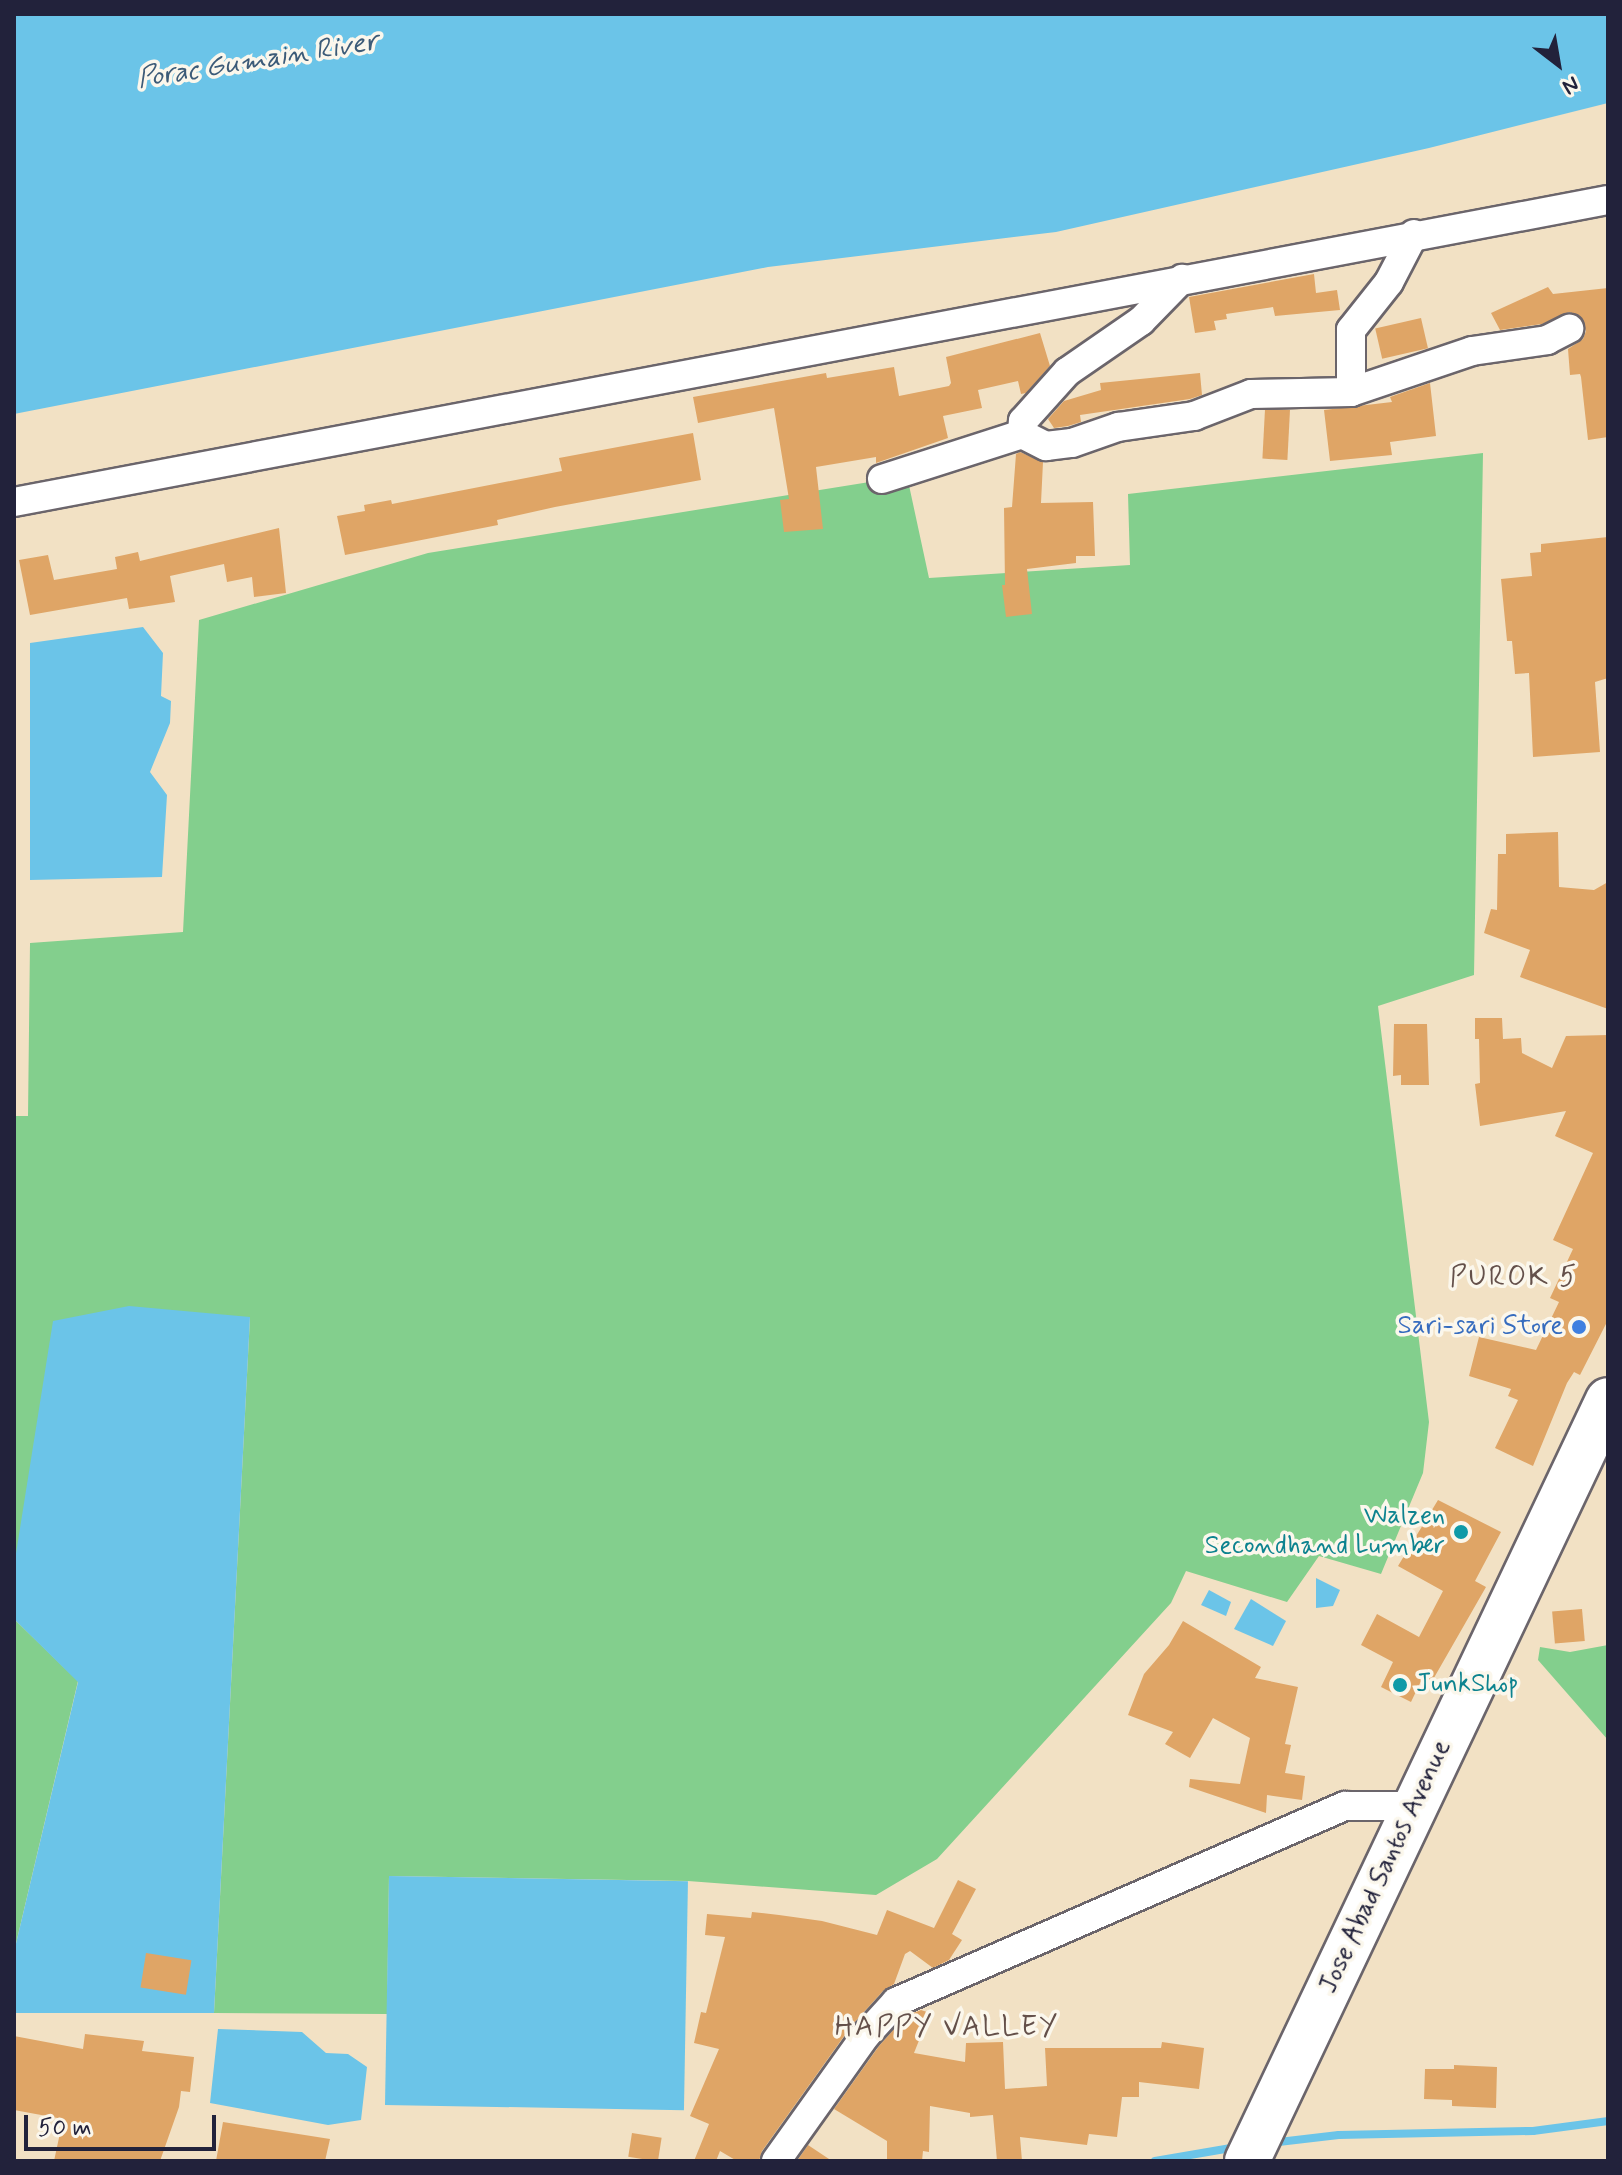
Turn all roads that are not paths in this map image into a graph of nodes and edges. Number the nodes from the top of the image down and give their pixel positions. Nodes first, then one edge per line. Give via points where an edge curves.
1 (1608, 200) edge
2 (1414, 234) junction
3 (1182, 279) junction
4 (1569, 329) dead end
5 (1351, 392) junction
6 (1022, 434) junction
7 (882, 479) dead end
8 (14, 502) edge
9 (1608, 1400) edge
10 (1415, 1806) junction
11 (776, 2161) edge
12 (1247, 2161) edge

1 - 2 street
2 - 3 street
2 - 5 street via 1389,282 1351,330
3 - 6 street via 1141,321 1067,372 1023,421
3 - 8 street
4 - 5 street via 1547,340 1472,351
5 - 6 street via 1251,394 1194,416 1118,427 1072,443 1046,446
6 - 7 street
9 - 10 highway, Jose Abad Santos Avenue
10 - 11 street via 1345,1806 896,2002 866,2035
10 - 12 highway, Jose Abad Santos Avenue

